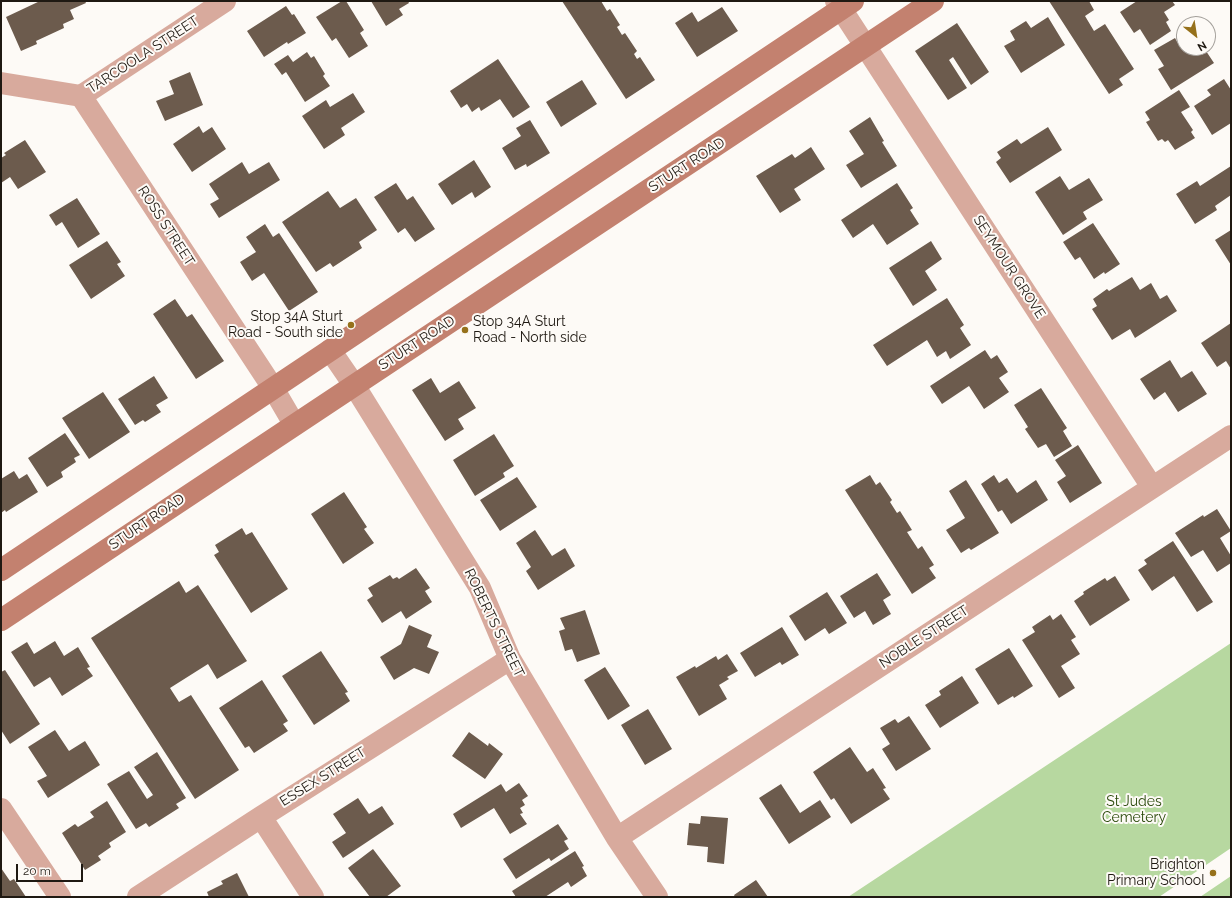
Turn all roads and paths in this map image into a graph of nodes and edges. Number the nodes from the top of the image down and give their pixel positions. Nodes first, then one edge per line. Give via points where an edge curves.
1 (225, 1) edge
2 (933, 1) edge
3 (843, 4) edge
4 (866, 47) junction
5 (1, 83) edge
6 (81, 96) junction
7 (330, 350) junction
8 (354, 385) junction
9 (273, 388) junction
10 (294, 424) junction
11 (1231, 436) edge
12 (1152, 487) junction
13 (1, 570) edge
14 (1, 620) edge
15 (510, 659) junction
16 (1, 809) edge
17 (261, 817) junction
18 (617, 838) junction
19 (60, 897) edge
20 (138, 897) edge
21 (312, 897) edge
22 (657, 897) edge

1 - 6 street, TARCOOLA STREET
2 - 4 main road, STURT ROAD
3 - 4 street, SEYMOUR GROVE
3 - 7 main road
4 - 8 main road, STURT ROAD
4 - 12 street, SEYMOUR GROVE
5 - 6 street
6 - 9 street, ROSS STREET
7 - 8 street, ROBERTS STREET
7 - 9 main road
8 - 10 main road, STURT ROAD
8 - 15 street, ROBERTS STREET via 480,588
9 - 10 street, ROSS STREET
9 - 13 main road
10 - 14 main road, STURT ROAD
11 - 12 street, NOBLE STREET
12 - 18 street, NOBLE STREET
15 - 17 street, ESSEX STREET
15 - 18 street, ROBERTS STREET
16 - 19 street
17 - 20 street, ESSEX STREET
17 - 21 street
18 - 22 street, ROBERTS STREET

